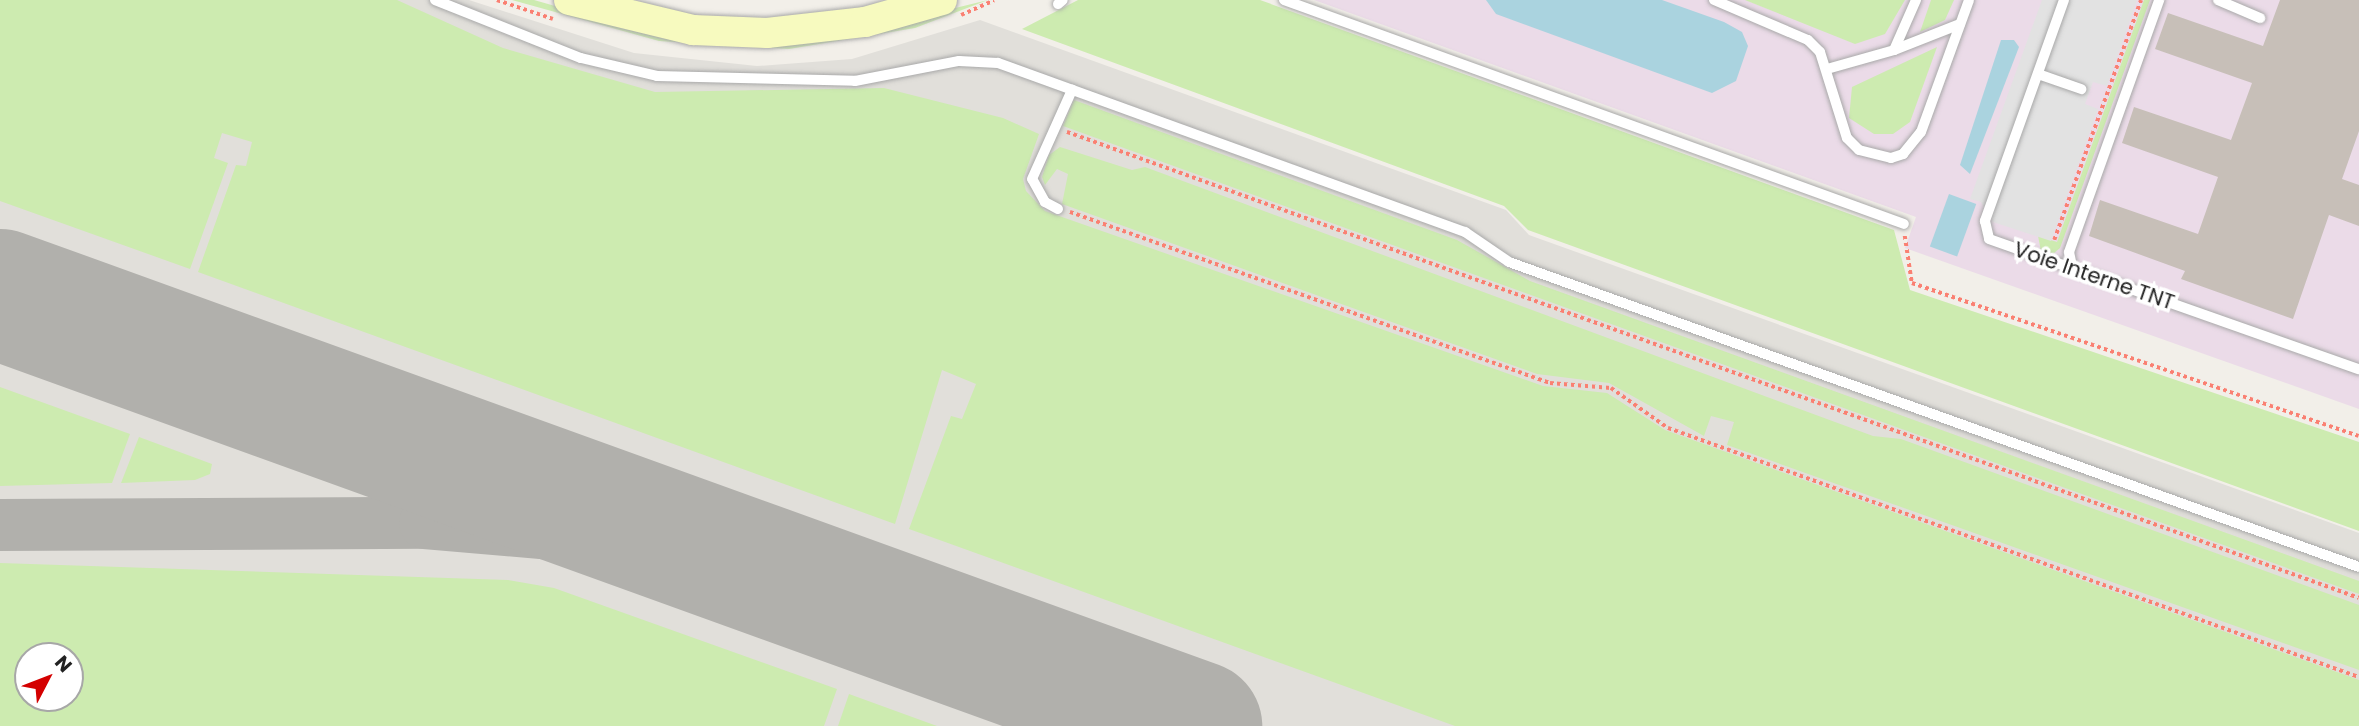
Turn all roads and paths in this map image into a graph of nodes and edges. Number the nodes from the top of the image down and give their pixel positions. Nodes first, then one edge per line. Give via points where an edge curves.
1 (436, 0) edge
2 (569, 0) edge
3 (942, 0) edge
4 (1284, 0) edge
5 (1714, 0) edge
6 (1916, 0) edge
7 (1969, 0) edge
8 (2064, 0) edge
9 (2141, 0) edge
10 (2160, 0) edge
11 (2218, 0) edge
12 (2260, 18) dead end
13 (1960, 24) junction
14 (1894, 50) junction
15 (1827, 69) junction
16 (2038, 74) junction
17 (2081, 89) dead end
18 (1072, 90) junction
19 (1054, 127) junction
20 (1058, 209) joint
21 (1903, 224) joint
22 (2054, 240) dead end
23 (2072, 266) junction
24 (2359, 369) edge
25 (2359, 436) edge
26 (2359, 567) edge
27 (2359, 598) edge
28 (2359, 677) edge

1 - 18 lane via 581,58 657,76 855,81 959,61 998,63
2 - 3 main road via 694,30 767,33 865,22
4 - 21 lane
5 - 15 lane via 1808,40
6 - 14 lane
7 - 13 lane
8 - 16 lane, Voie Interne TNT
9 - 22 path
10 - 23 lane via 2069,252
11 - 12 lane
13 - 14 lane
13 - 15 lane via 1920,132 1903,154 1876,157 1847,138
14 - 15 lane
16 - 17 lane
16 - 23 lane, Voie Interne TNT via 1984,226 1994,243
18 - 19 lane
18 - 26 lane via 1465,232 1508,262
19 - 20 lane via 1032,179 1045,202
19 - 27 path
20 - 28 path via 1550,383 1611,388 1668,428
21 - 25 path via 1912,283
23 - 24 lane, Voie Interne TNT

